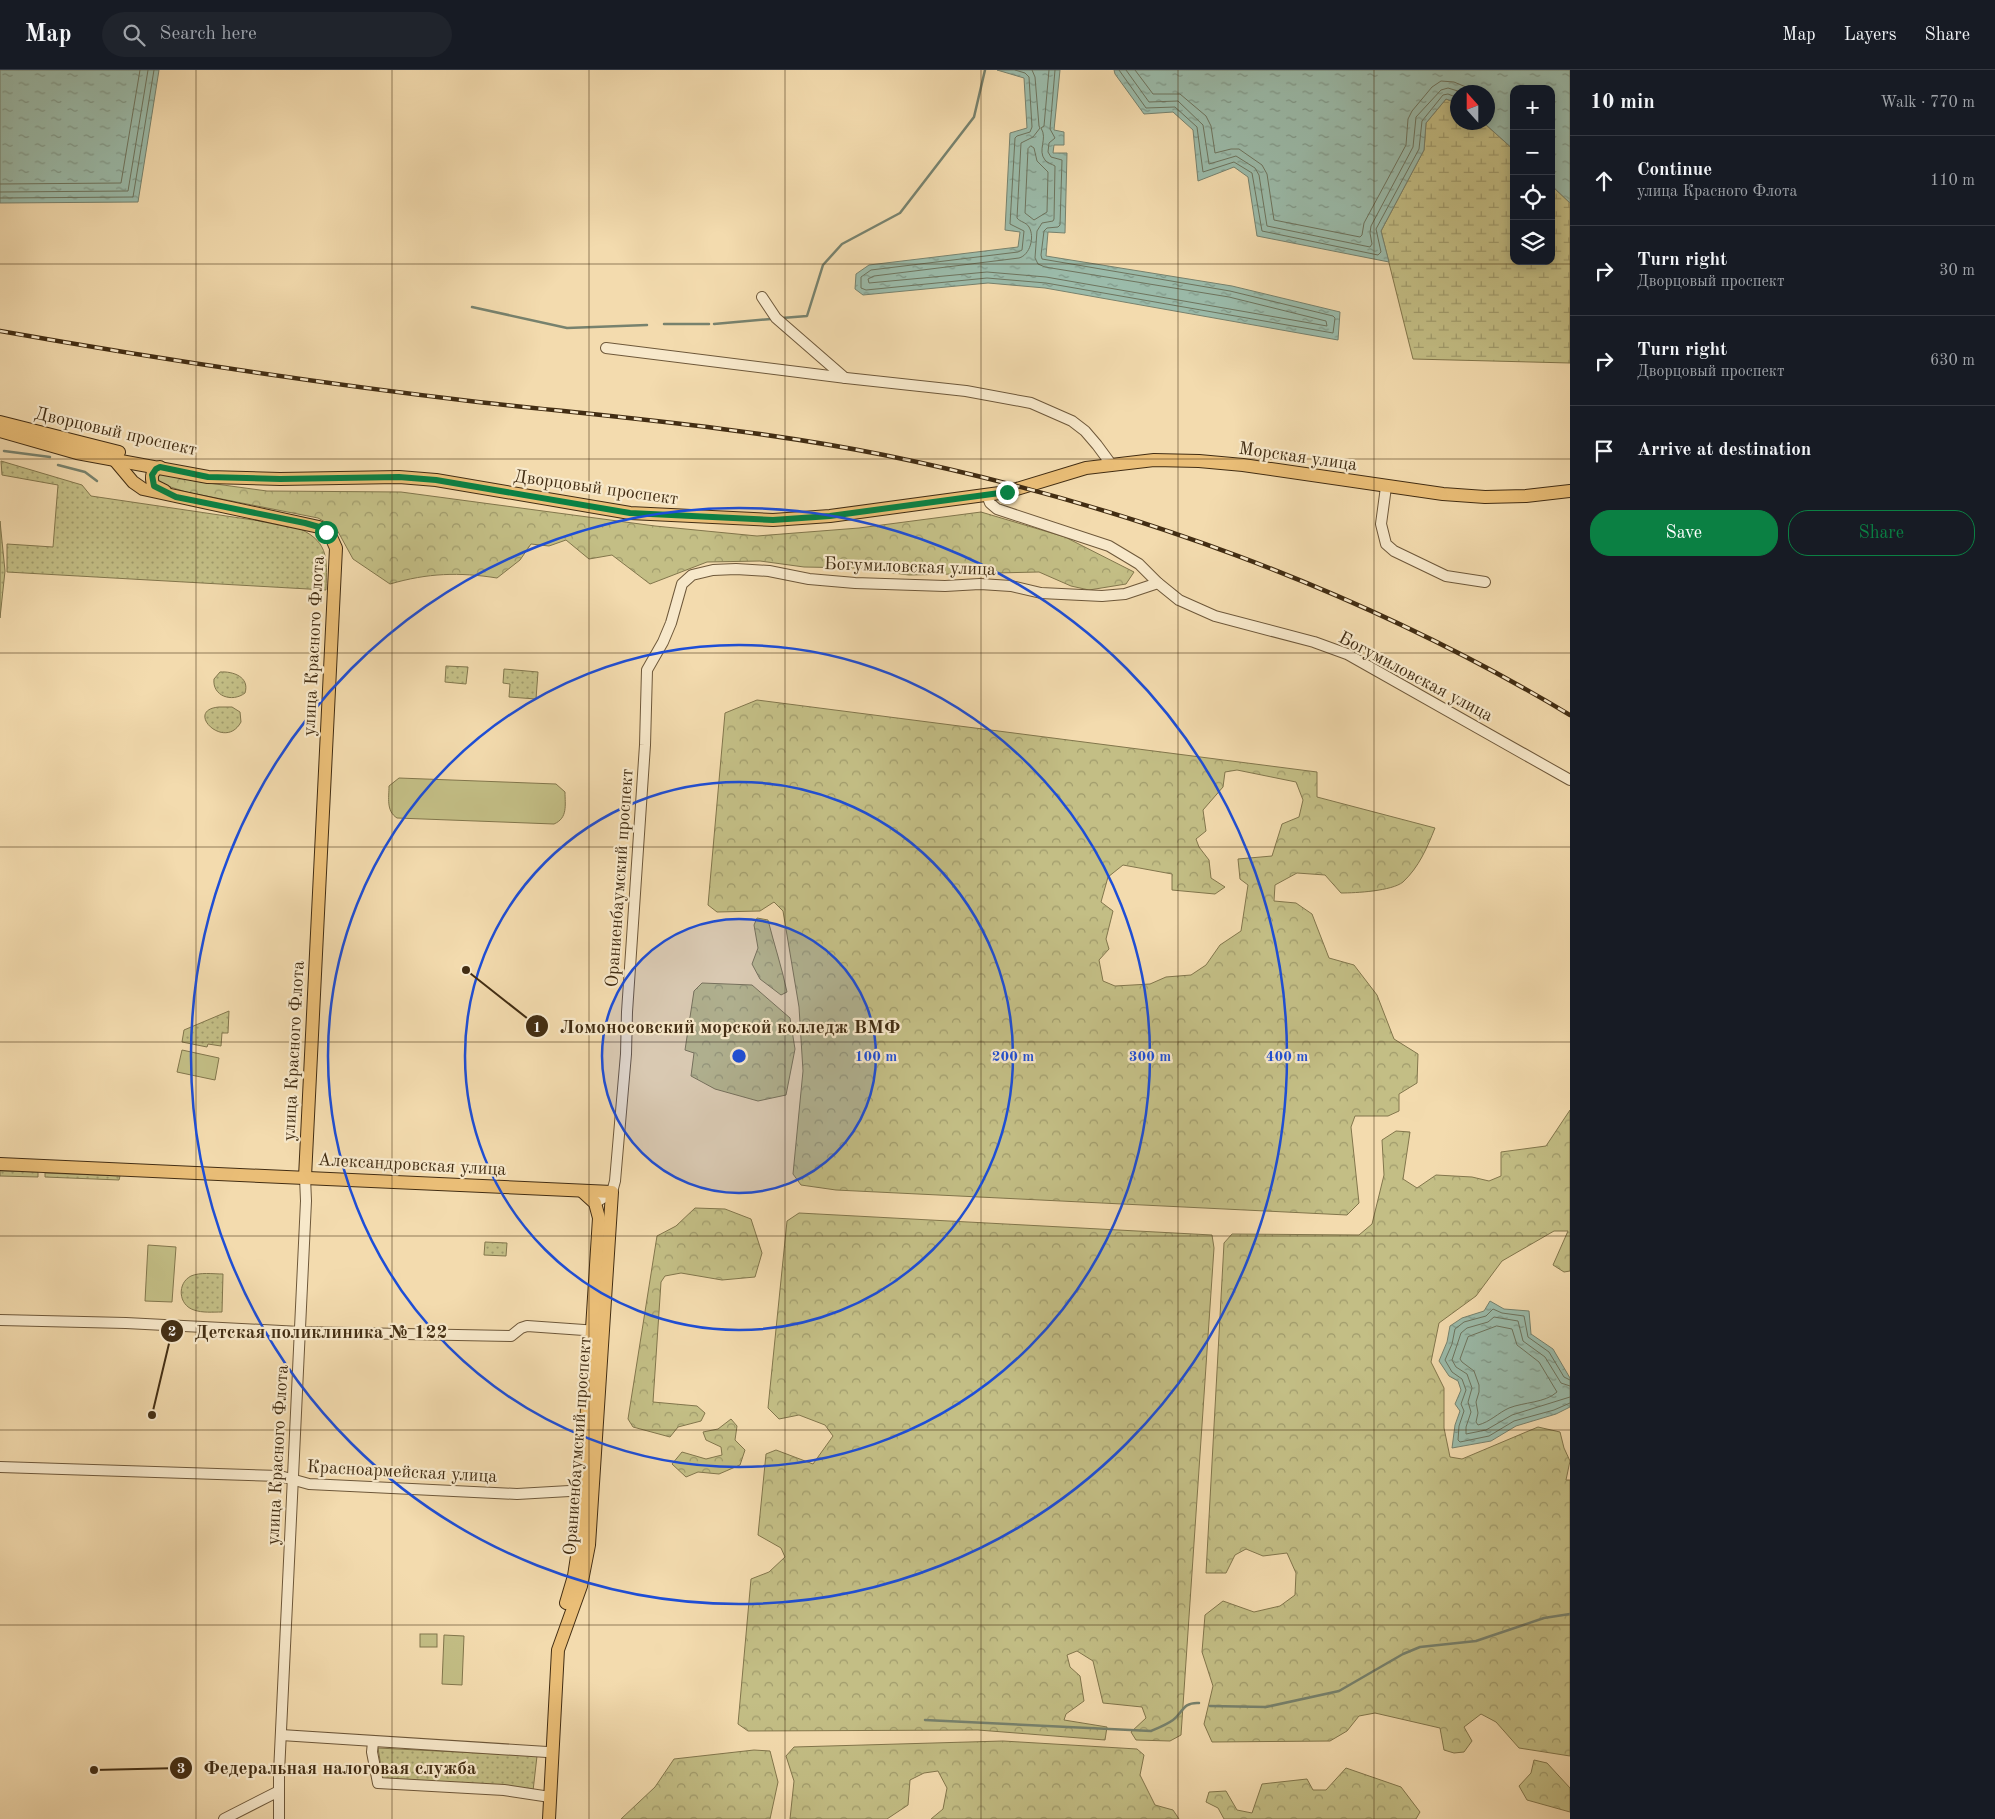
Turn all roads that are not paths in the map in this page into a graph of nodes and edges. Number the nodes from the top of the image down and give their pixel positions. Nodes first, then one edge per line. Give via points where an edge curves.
1 (762, 297) dead end
2 (606, 348) dead end
3 (846, 378) junction
4 (0, 422) edge
5 (0, 432) edge
6 (116, 459) junction
7 (1111, 464) junction
8 (160, 467) junction
9 (223, 476) junction
10 (1386, 487) junction
11 (1023, 488) joint
12 (1570, 490) edge
13 (987, 495) junction
14 (176, 497) junction
15 (1485, 582) dead end
16 (1158, 583) junction
17 (677, 602) joint
18 (1570, 780) edge
19 (0, 1164) edge
20 (305, 1176) junction
21 (583, 1192) junction
22 (612, 1192) junction
23 (595, 1203) junction
24 (0, 1320) edge
25 (598, 1331) junction
26 (300, 1332) junction
27 (0, 1467) edge
28 (293, 1480) junction
29 (587, 1490) junction
30 (281, 1735) junction
31 (373, 1742) junction
32 (546, 1752) junction
33 (279, 1791) junction
34 (546, 1796) junction
35 (224, 1819) edge
36 (279, 1819) edge
37 (542, 1819) edge
38 (549, 1819) edge

1 - 3 street via 776,318
2 - 3 street
3 - 7 street via 966,391 1031,403 1079,426
4 - 6 main road, Дворцовый проспект
5 - 6 main road, Дворцовый проспект via 77,453
6 - 8 main road, Дворцовый проспект
6 - 9 main road, Дворцовый проспект via 212,470
6 - 14 main road, улица Красного Флота via 133,482 143,489
7 - 10 main road, Морская улица via 1154,460 1199,461 1268,468
7 - 11 main road, Морская улица via 1060,475
8 - 9 main road, Дворцовый проспект via 208,477
8 - 14 main road, Дворцовый проспект via 152,475 154,486
9 - 13 main road, Дворцовый проспект via 280,479 399,477 436,480 630,513 773,520 830,516
10 - 12 main road, Морская улица via 1485,497
10 - 15 street via 1381,524 1386,544 1446,576
11 - 13 main road, Дворцовый проспект
13 - 16 street, Богумиловская улица via 997,509 1109,546 1139,564
14 - 20 main road, улица Красного Флота via 319,527 332,539 336,548
16 - 17 street, Богумиловская улица via 1125,594 1102,596 1041,593 1011,586 980,584 936,586 809,580 736,569 692,575 682,584
16 - 18 street, Богумиловская улица via 1179,600 1216,616 1347,654
17 - 22 street, Ораниенбаумский проспект via 663,642 647,670 626,1054
19 - 20 main road, Александровская улица
20 - 21 main road, Александровская улица
20 - 26 street, улица Красного Флота
21 - 22 main road, Александровская улица
21 - 23 main road
22 - 23 street
22 - 25 main road, Ораниенбаумский проспект
23 - 25 main road, Ораниенбаумский проспект via 599,1218
24 - 26 street
25 - 26 street via 527,1326 511,1336
25 - 29 main road, Ораниенбаумский проспект
26 - 28 street, улица Красного Флота
27 - 28 street, Красноармейская улица via 280,1476
28 - 29 street, Красноармейская улица via 309,1484 517,1494
28 - 30 street, улица Красного Флота
29 - 32 main road, Ораниенбаумский проспект via 574,1576 554,1638
29 - 34 main road, Ораниенбаумский проспект via 589,1545 584,1572 558,1650
30 - 31 street
30 - 33 street, улица Красного Флота
31 - 32 street
31 - 34 street via 378,1782
32 - 34 main road, Ораниенбаумский проспект
33 - 35 street
33 - 36 street, улица Красного Флота
34 - 37 main road, Ораниенбаумский проспект
34 - 38 main road, Ораниенбаумский проспект

